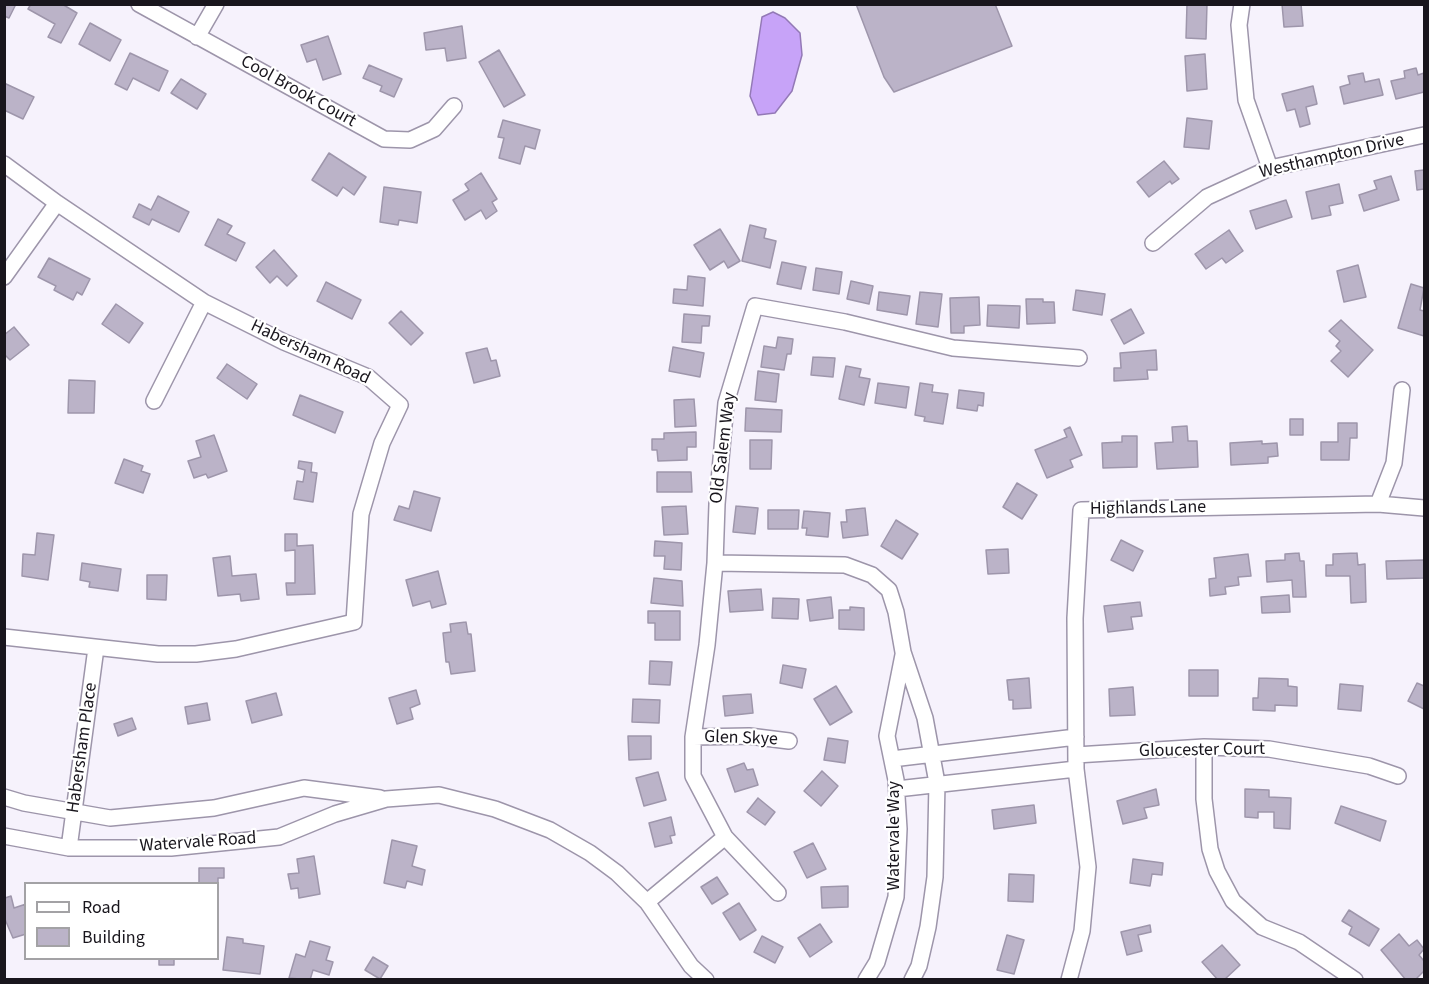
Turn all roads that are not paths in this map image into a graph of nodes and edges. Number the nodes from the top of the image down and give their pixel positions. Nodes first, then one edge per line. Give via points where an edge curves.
1 (140, 4) edge
2 (216, 4) edge
3 (1242, 4) edge
4 (197, 37) junction
5 (454, 106) dead end
6 (1425, 135) edge
7 (4, 164) edge
8 (1270, 168) junction
9 (57, 203) junction
10 (1153, 243) dead end
11 (4, 278) edge
12 (204, 302) junction
13 (1079, 358) dead end
14 (1402, 390) dead end
15 (154, 401) dead end
16 (1378, 504) junction
17 (1425, 508) edge
18 (715, 562) junction
19 (4, 637) edge
20 (96, 648) junction
21 (903, 652) junction
22 (693, 737) junction
23 (1076, 737) junction
24 (789, 741) dead end
25 (1204, 747) junction
26 (931, 753) junction
27 (892, 759) junction
28 (1076, 762) junction
29 (1398, 776) dead end
30 (937, 783) junction
31 (897, 789) junction
32 (4, 797) edge
33 (386, 799) junction
34 (74, 812) junction
35 (4, 836) edge
36 (724, 837) junction
37 (69, 848) junction
38 (778, 893) dead end
39 (647, 902) junction
40 (693, 973) edge
41 (706, 980) edge
42 (866, 980) edge
43 (912, 980) edge
44 (1069, 980) edge
45 (1354, 980) edge

1 - 4 street, Cool Brook Court
2 - 4 street
3 - 8 street via 1239,25 1246,100
4 - 5 street, Cool Brook Court via 384,139 410,140 426,133
6 - 8 street, Westhampton Drive
7 - 9 street, Habersham Road
8 - 10 street, Westhampton Drive via 1207,197
9 - 11 street
9 - 12 street, Habersham Road
12 - 15 street
12 - 20 street, Habersham Road via 284,342 368,377 400,405 382,443 361,514 354,622 236,649 196,654
13 - 18 street, Old Salem Way via 953,348 845,322 755,306 726,403
14 - 16 street via 1394,463
16 - 17 street, Highlands Lane
16 - 23 street, Highlands Lane via 1081,510 1075,618
18 - 21 street, Watervale Way via 845,565 872,575 889,590
18 - 22 street, Old Salem Way
19 - 20 street, Habersham Road
20 - 34 street, Habersham Place
21 - 26 street, Watervale Way
21 - 27 street, Watervale Way via 887,736
22 - 24 street, Glen Skye via 749,736
22 - 36 street, Old Salem Way via 693,776
23 - 26 street
23 - 28 street, Highlands Lane
25 - 28 street, Gloucester Court
25 - 29 street, Gloucester Court via 1269,749 1369,766
25 - 45 street via 1204,799 1210,849 1233,901 1262,927 1299,942
26 - 27 street
26 - 30 street, Watervale Way
27 - 31 street, Watervale Way
28 - 30 street, Gloucester Court
28 - 44 street, Highlands Lane via 1088,867 1082,932
30 - 31 street, Gloucester Court
30 - 43 street, Watervale Way via 935,877 928,927
31 - 42 street, Watervale Way via 896,897 877,962
32 - 34 street, Watervale Road
33 - 34 street, Watervale Road via 304,788 214,808 150,815 110,818
33 - 37 street, Watervale Road via 279,837 171,848
33 - 39 street, Watervale Road via 439,795 495,809 539,826 590,853
34 - 37 street, Habersham Place
35 - 37 street, Watervale Road
36 - 38 street, Old Salem Way
36 - 39 street
39 - 40 street, Watervale Road
40 - 41 street, Watervale Road

